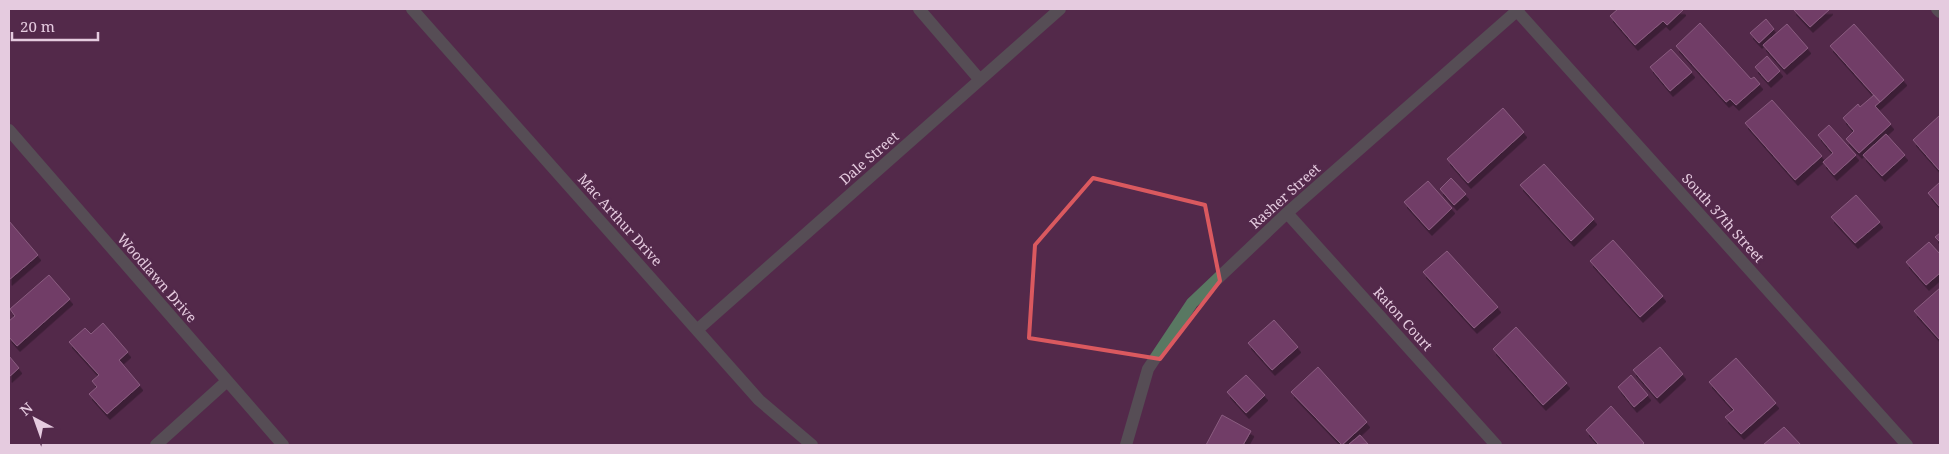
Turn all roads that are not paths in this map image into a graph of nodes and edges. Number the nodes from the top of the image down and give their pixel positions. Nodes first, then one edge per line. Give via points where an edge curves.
1 (412, 9) edge
2 (918, 9) edge
3 (1060, 9) edge
4 (1937, 9) edge
5 (1518, 10) edge
6 (1940, 12) edge
7 (980, 80) junction
8 (9, 130) edge
9 (1288, 213) junction
10 (697, 330) junction
11 (227, 381) junction
12 (156, 445) edge
13 (283, 445) edge
14 (812, 445) edge
15 (1126, 445) edge
16 (1496, 445) edge
17 (1907, 445) edge

1 - 10 street, Mac Arthur Drive
2 - 7 street
3 - 7 street, Dale Street
4 - 6 street
5 - 9 street, Rasher Street
5 - 17 street, South 37th Street
7 - 10 street, Dale Street
8 - 11 street, Woodlawn Drive
9 - 15 street, Rasher Street via 1192,303 1148,369
9 - 16 street, Raton Court
10 - 14 street, Mac Arthur Drive via 759,400
11 - 12 street
11 - 13 street, Woodlawn Drive

